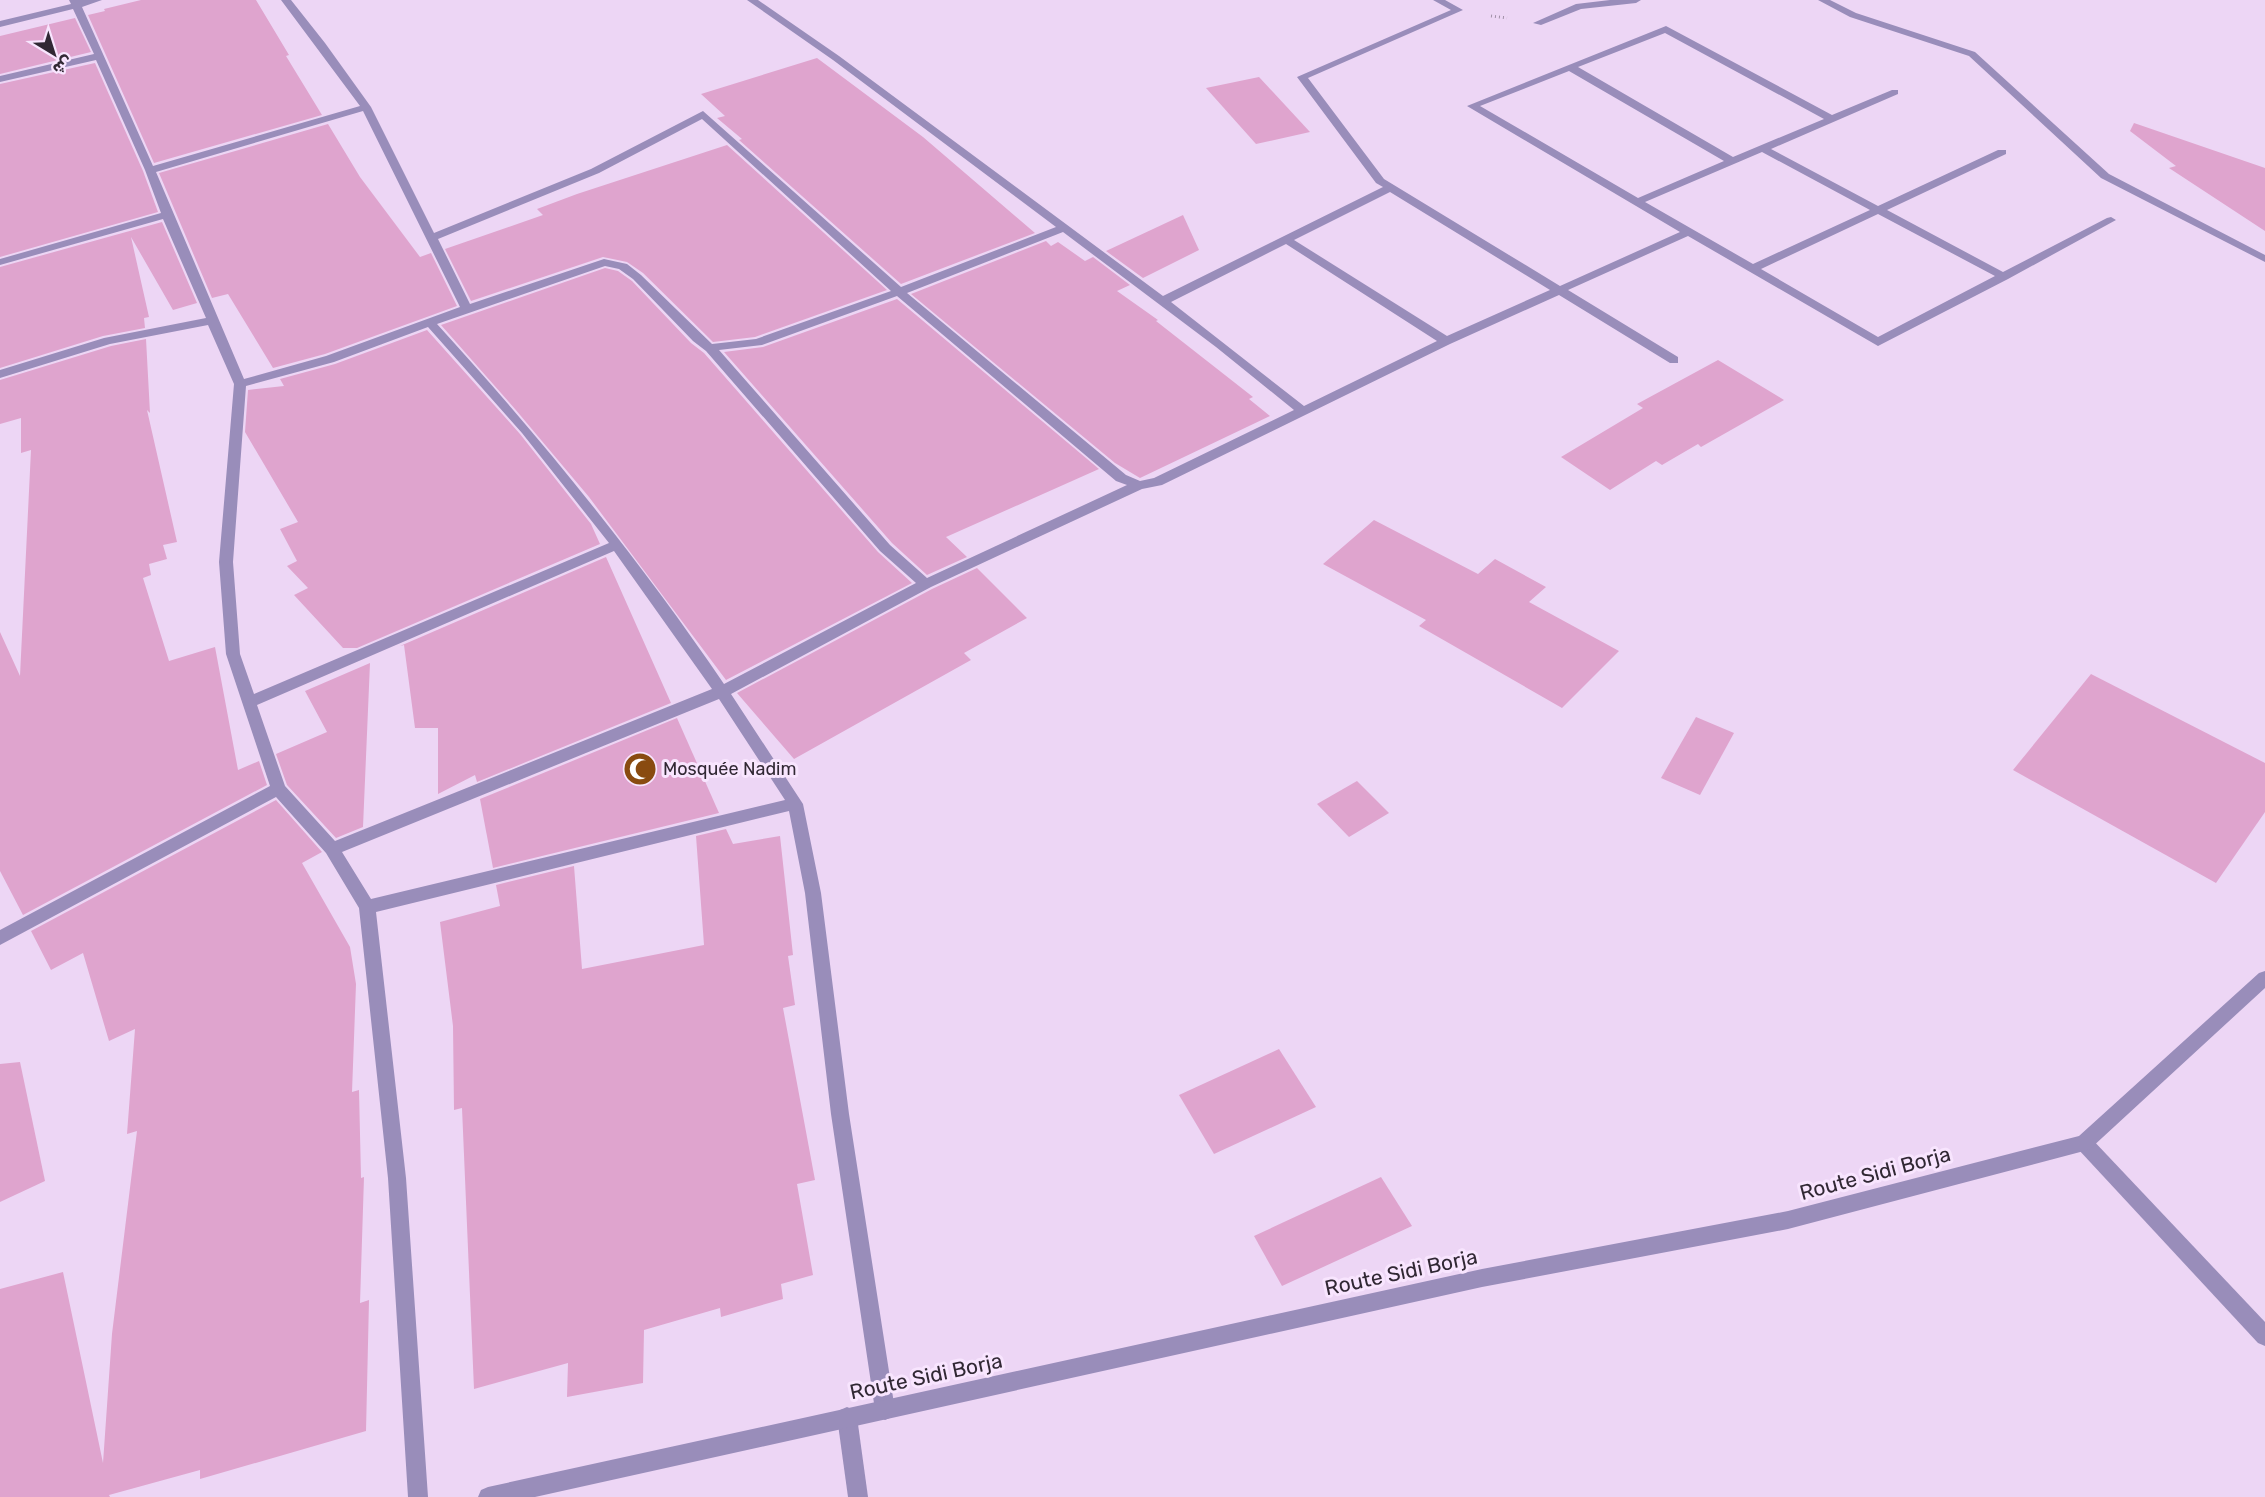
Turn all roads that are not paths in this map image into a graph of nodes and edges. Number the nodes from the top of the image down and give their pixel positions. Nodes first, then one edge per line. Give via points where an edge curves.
1 (97, 0) edge
2 (286, 0) edge
3 (752, 0) edge
4 (1438, 0) edge
5 (1636, 0) edge
6 (1823, 0) edge
7 (75, 3) edge
8 (1538, 23) road end
9 (0, 24) edge
10 (99, 56) junction
11 (1570, 67) junction
12 (0, 79) edge
13 (1895, 92) dead end
14 (366, 107) junction
15 (1832, 118) junction
16 (1762, 148) junction
17 (2002, 152) dead end
18 (1732, 161) junction
19 (150, 170) junction
20 (1391, 188) junction
21 (1637, 202) junction
22 (1878, 210) junction
23 (167, 215) junction
24 (2111, 220) dead end
25 (1063, 228) junction
26 (1688, 231) junction
27 (431, 238) junction
28 (1287, 240) junction
29 (2265, 259) edge
30 (0, 262) edge
31 (1752, 269) junction
32 (2004, 277) junction
33 (1560, 290) junction
34 (899, 292) junction
35 (1163, 301) junction
36 (467, 309) junction
37 (214, 320) junction
38 (431, 324) junction
39 (1446, 341) junction
40 (710, 348) junction
41 (1674, 360) dead end
42 (0, 374) edge
43 (240, 384) junction
44 (1304, 412) junction
45 (1138, 485) junction
46 (616, 545) junction
47 (926, 584) junction
48 (723, 691) junction
49 (249, 702) junction
50 (278, 789) junction
51 (795, 804) junction
52 (332, 849) junction
53 (367, 908) junction
54 (0, 938) edge
55 (2265, 978) edge
56 (2084, 1143) junction
57 (2265, 1336) edge
58 (885, 1410) junction
59 (847, 1417) junction
60 (535, 1491) edge
61 (418, 1497) edge
62 (488, 1497) edge
63 (858, 1497) edge

1 - 7 street
2 - 14 street
3 - 25 street
4 - 20 street via 1458,10 1302,76 1380,181
5 - 8 street via 1579,6
6 - 29 street via 1852,15 1972,54 2104,176
7 - 9 street
7 - 10 street
10 - 12 street
10 - 19 street
11 - 15 street via 1666,29
11 - 18 street
11 - 21 street via 1472,106
13 - 15 street
14 - 19 street
14 - 27 street
15 - 16 street
16 - 18 street
16 - 22 street
17 - 22 street
18 - 21 street
19 - 23 street
20 - 28 street
20 - 33 street
21 - 26 street
22 - 31 street
22 - 32 street
23 - 30 street
23 - 37 street
24 - 32 street
25 - 34 street
25 - 35 street
26 - 31 street
26 - 33 street
27 - 34 street via 596,171 704,114
27 - 36 street
28 - 35 street
28 - 39 street
31 - 32 street via 1878,342
33 - 39 street
33 - 41 street
34 - 40 street via 750,344
34 - 45 street via 1121,478
35 - 44 street
36 - 38 street
36 - 40 street via 604,262 623,266 638,277
37 - 42 street via 108,341
37 - 43 street
38 - 43 street via 330,359
38 - 46 street via 540,447
39 - 44 street
40 - 47 street via 885,548
43 - 49 street via 226,562 233,654
44 - 45 street via 1157,482
45 - 47 street
46 - 48 street
46 - 49 street
47 - 48 street
48 - 51 street
48 - 52 street
49 - 50 street
50 - 52 street
50 - 54 street
51 - 53 street
51 - 58 street via 813,893 840,1114
52 - 53 street
53 - 61 street via 397,1178
55 - 56 street, Route Sidi Borja
56 - 57 street
56 - 58 street, Route Sidi Borja via 1788,1220 1482,1278
58 - 59 street, Route Sidi Borja
59 - 60 street, Route Sidi Borja
59 - 63 street
60 - 62 street, Route Sidi Borja

